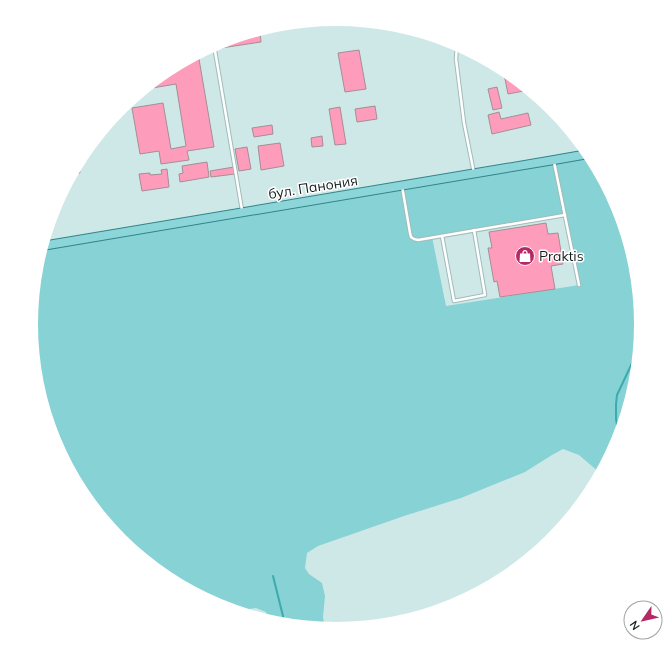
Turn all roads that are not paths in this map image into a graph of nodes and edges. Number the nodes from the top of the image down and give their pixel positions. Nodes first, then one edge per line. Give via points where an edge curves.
1 (215, 52) edge
2 (456, 52) edge
3 (581, 155) edge
4 (554, 160) junction
5 (474, 174) junction
6 (402, 186) junction
7 (243, 212) junction
8 (565, 215) junction
9 (474, 230) junction
10 (442, 236) junction
11 (49, 245) edge
12 (580, 285) dead end

1 - 7 lane
2 - 5 lane via 464,123
3 - 4 main road, бул. Панония
4 - 5 main road, бул. Панония
4 - 8 lane
5 - 6 main road, бул. Панония
6 - 7 main road, бул. Панония
6 - 10 lane via 411,237 418,240
7 - 11 main road, бул. Панония
8 - 9 lane
8 - 12 lane
9 - 10 lane
9 - 10 lane via 485,295 454,301

